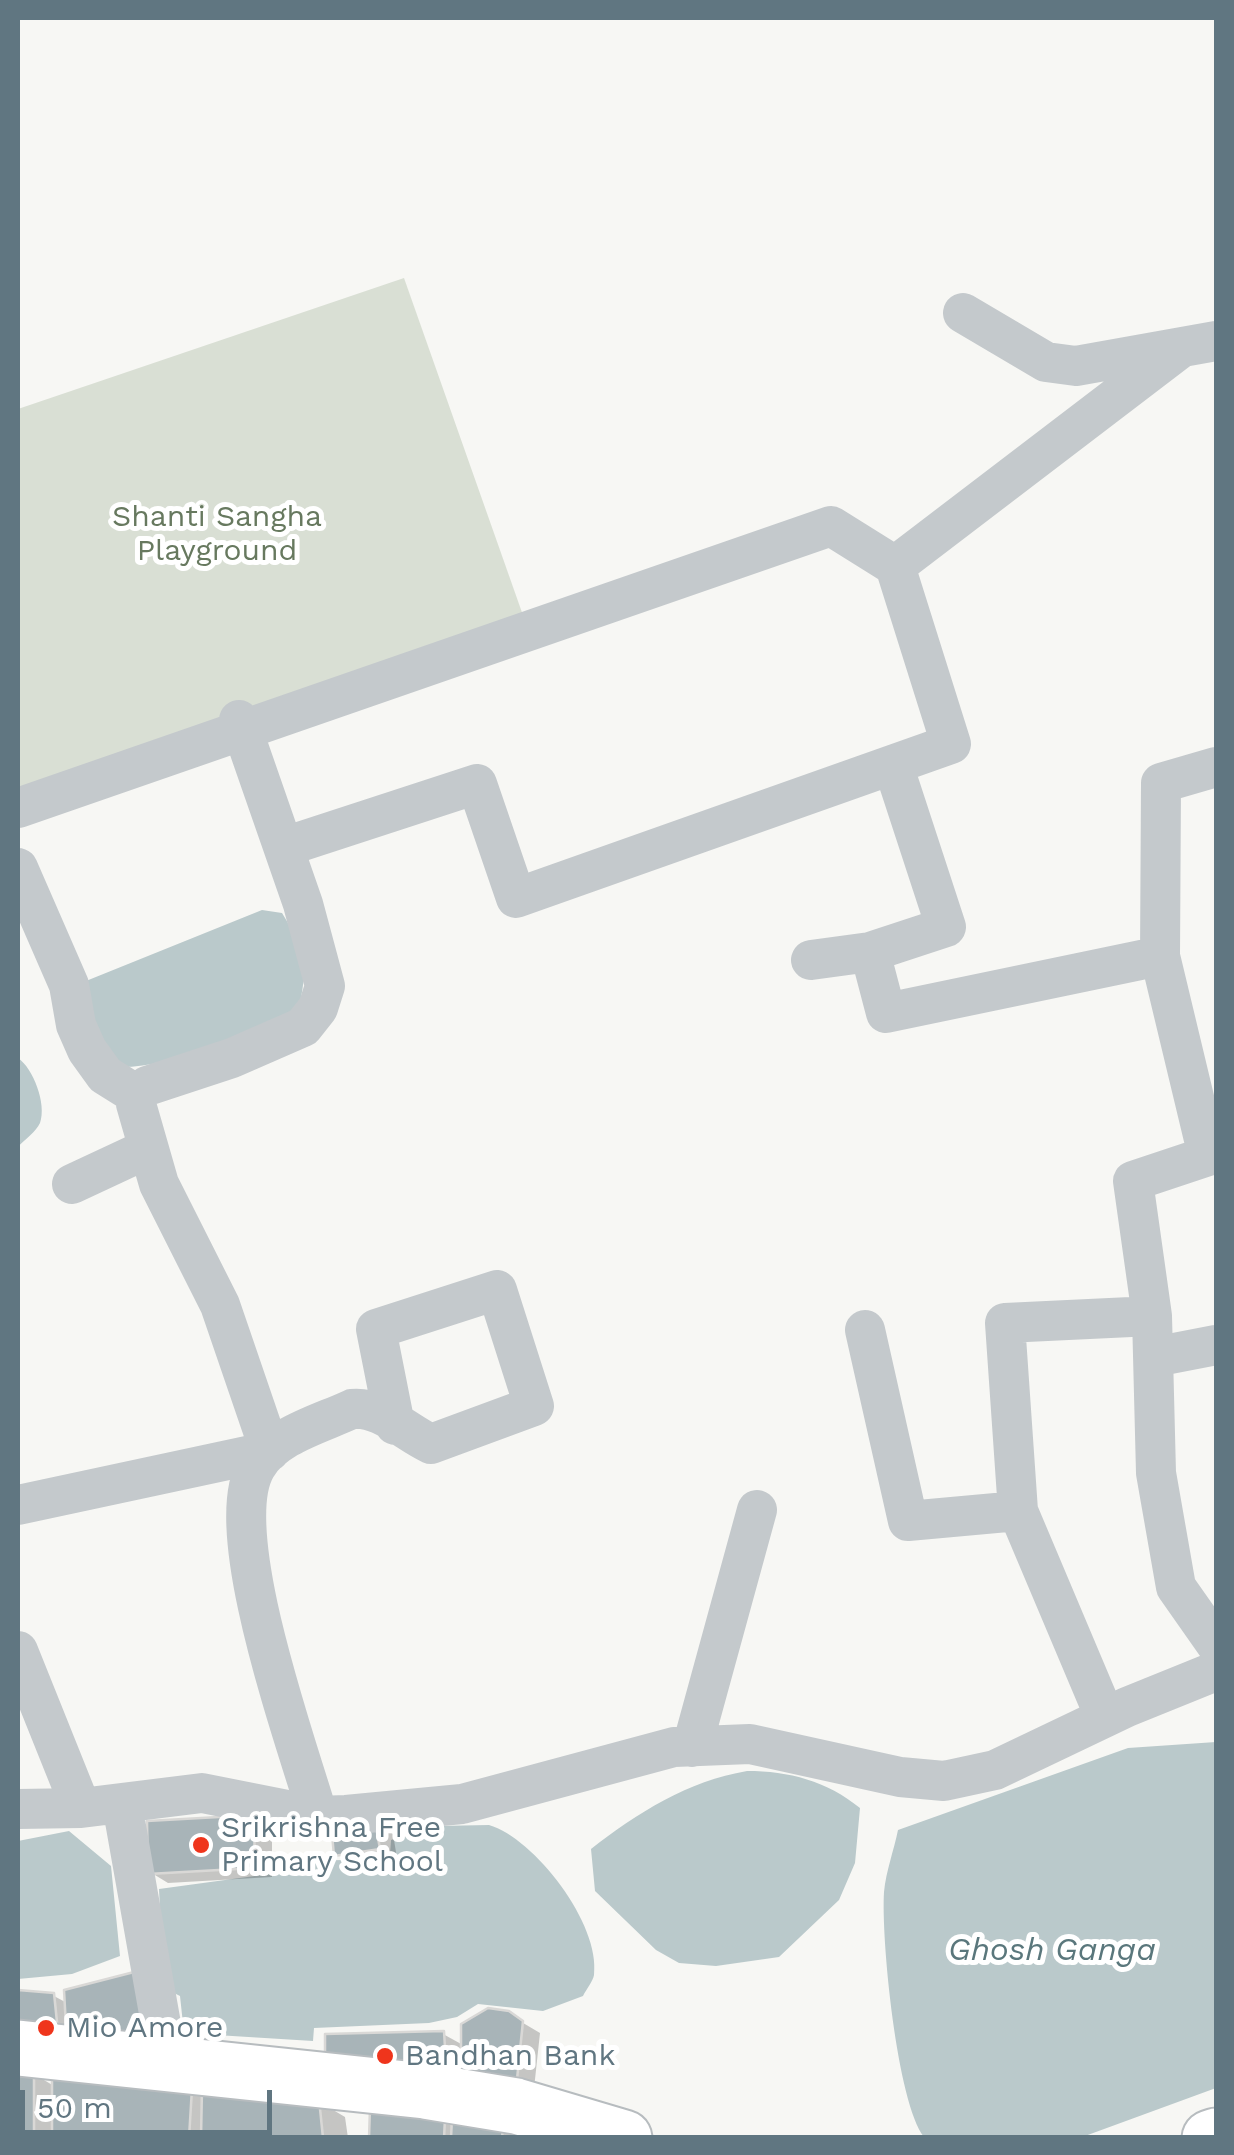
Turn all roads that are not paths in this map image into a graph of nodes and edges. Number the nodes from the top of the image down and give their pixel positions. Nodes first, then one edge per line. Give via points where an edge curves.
1 (963, 312) dead end
2 (1199, 344) edge
3 (895, 566) junction
4 (240, 726) junction
5 (893, 765) junction
6 (1216, 767) edge
7 (18, 808) edge
8 (284, 847) junction
9 (22, 888) edge
10 (870, 952) junction
11 (1160, 956) junction
12 (811, 960) dead end
13 (137, 1094) junction
14 (147, 1149) junction
15 (72, 1184) dead end
16 (1152, 1316) junction
17 (866, 1330) dead end
18 (1216, 1344) edge
19 (1154, 1357) junction
20 (396, 1425) dead end
21 (270, 1451) junction
22 (18, 1505) edge
23 (757, 1510) dead end
24 (1018, 1511) junction
25 (1216, 1644) edge
26 (18, 1652) edge
27 (1216, 1671) edge
28 (1105, 1718) junction
29 (692, 1747) junction
30 (122, 1804) junction
31 (82, 1808) junction
32 (18, 1809) edge
33 (318, 1816) junction
34 (18, 2048) edge
35 (168, 2064) junction
36 (624, 2138) edge

1 - 2 street via 1046,362 1076,366
2 - 3 street
3 - 4 street via 832,526
3 - 5 street via 951,744
4 - 7 street
4 - 8 street
5 - 8 street via 516,898 477,784
5 - 10 street via 946,927
6 - 11 street via 1161,783
8 - 13 street via 319,956 324,986 318,1008 303,1026
9 - 13 street via 69,985 87,1050 104,1075
10 - 11 street via 886,1013
10 - 12 street
11 - 16 street via 1208,1156 1134,1181
13 - 14 street
14 - 15 street
14 - 21 street via 220,1304
16 - 19 street
16 - 24 street via 1005,1323
17 - 24 street via 908,1521
18 - 19 street
19 - 25 street via 1156,1473 1176,1587
20 - 21 street via 367,1408 352,1409
21 - 22 street
21 - 33 street via 248,1485 244,1529 262,1620
23 - 29 street
24 - 28 street
26 - 31 street
27 - 28 street
28 - 29 street via 995,1770 944,1781 750,1744
29 - 33 street via 462,1804
30 - 31 street
30 - 33 street via 202,1794
30 - 35 street
31 - 32 street
34 - 35 main road
35 - 36 main road via 480,2100

